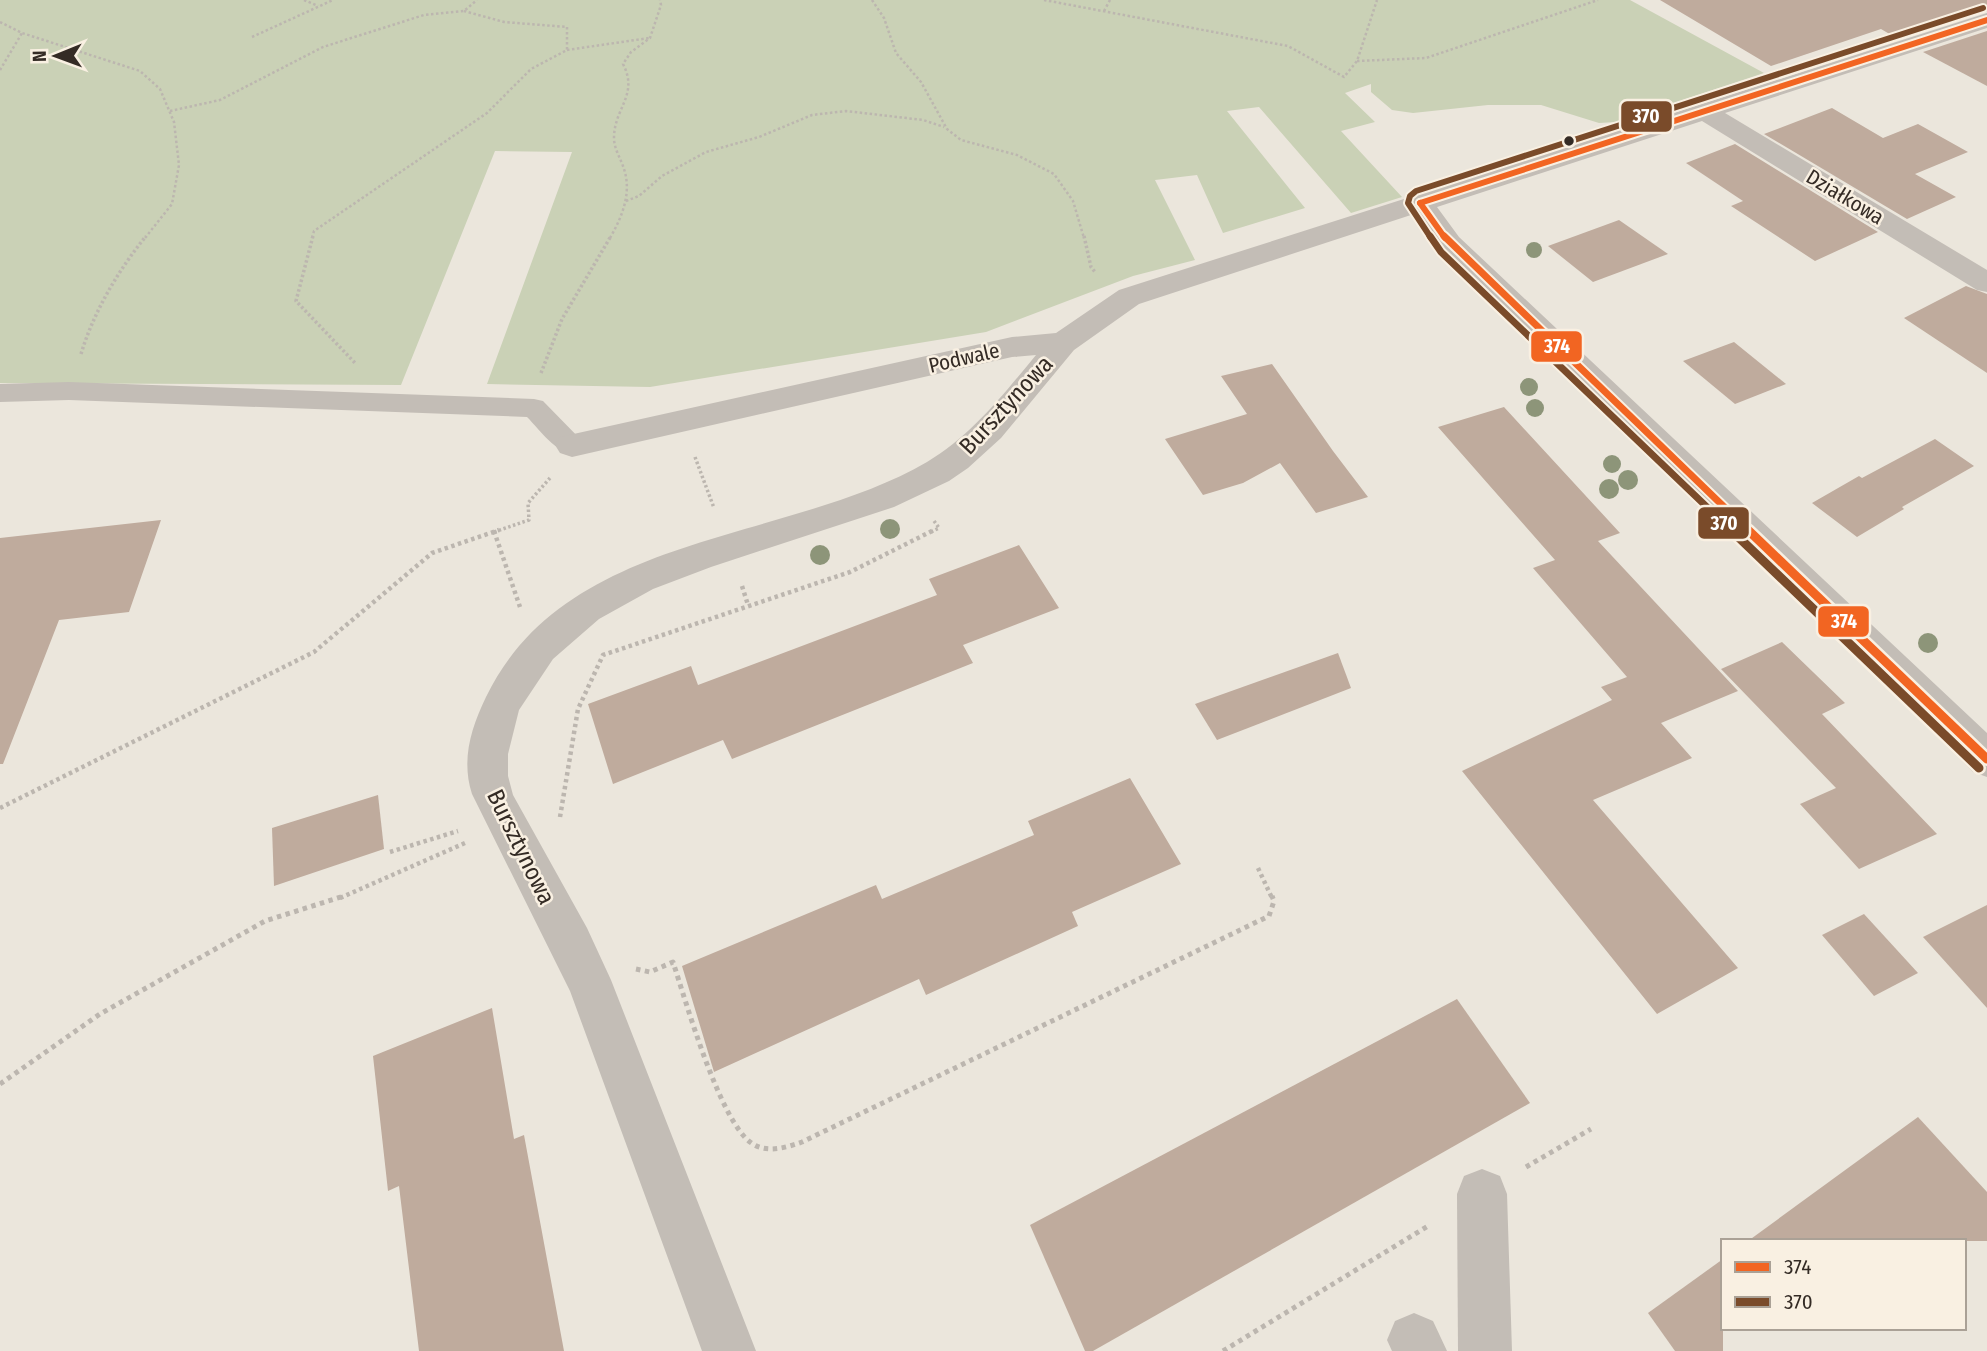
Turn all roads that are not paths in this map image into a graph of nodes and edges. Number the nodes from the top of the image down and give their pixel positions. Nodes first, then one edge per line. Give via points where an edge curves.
1 (1987, 20) edge
2 (1704, 111) junction
3 (1420, 203) junction
4 (1987, 283) edge
5 (1063, 343) junction
6 (0, 393) edge
7 (572, 446) joint
8 (1987, 759) edge
9 (1498, 1184) road end
10 (729, 1351) edge
11 (1485, 1351) edge

1 - 2 street
2 - 3 street
2 - 4 street, Działkowa
3 - 5 street via 1129,297
3 - 8 street via 1449,243
5 - 7 street, Podwale via 1012,347
5 - 10 street, Bursztynowa via 991,428 937,472 875,499 633,582 591,604 536,653 496,715 487,759 490,786 587,977 690,1236
6 - 7 lane via 69,391 534,408
9 - 11 street

